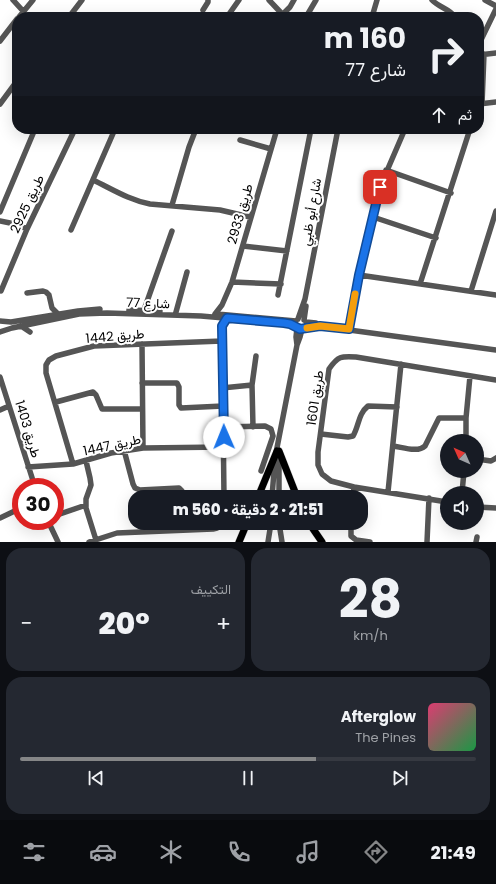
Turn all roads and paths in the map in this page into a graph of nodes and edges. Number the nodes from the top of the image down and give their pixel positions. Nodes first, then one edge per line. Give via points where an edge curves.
1 (13, 0) edge
2 (33, 0) edge
3 (82, 0) edge
4 (208, 0) edge
5 (239, 0) edge
6 (269, 0) edge
7 (294, 0) edge
8 (316, 0) edge
9 (377, 0) edge
10 (432, 0) edge
11 (485, 0) edge
12 (496, 6) edge
13 (496, 9) edge
14 (203, 10) dead end
15 (23, 11) joint
16 (73, 12) edge
17 (231, 12) edge
18 (280, 12) edge
19 (287, 12) edge
20 (309, 12) edge
21 (373, 12) edge
22 (448, 12) edge
23 (12, 25) edge
24 (484, 34) edge
25 (1, 37) edge
26 (496, 53) edge
27 (484, 55) edge
28 (12, 87) edge
29 (1, 101) edge
30 (496, 102) edge
31 (484, 104) edge
32 (33, 134) edge
33 (73, 134) edge
34 (113, 134) edge
35 (194, 134) edge
36 (276, 134) edge
37 (310, 134) edge
38 (337, 134) edge
39 (403, 134) edge
40 (469, 134) edge
41 (240, 140) dead end
42 (271, 149) junction
43 (386, 170) junction
44 (93, 180) junction
45 (451, 193) junction
46 (172, 205) junction
47 (496, 211) edge
48 (0, 212) edge
49 (250, 217) junction
50 (373, 217) junction
51 (0, 221) edge
52 (27, 229) junction
53 (71, 230) dead end
54 (172, 231) dead end
55 (436, 238) junction
56 (243, 246) junction
57 (287, 251) junction
58 (187, 272) dead end
59 (359, 275) junction
60 (232, 282) junction
61 (281, 284) junction
62 (420, 284) junction
63 (1, 290) dead end
64 (471, 291) junction
65 (27, 293) dead end
66 (278, 295) dead end
67 (496, 295) edge
68 (222, 305) junction
69 (52, 308) junction
70 (144, 310) junction
71 (176, 312) junction
72 (58, 314) junction
73 (48, 315) junction
74 (216, 316) junction
75 (226, 316) junction
76 (0, 321) edge
77 (300, 324) junction
78 (21, 326) junction
79 (222, 326) junction
80 (349, 329) junction
81 (0, 332) edge
82 (30, 332) dead end
83 (222, 341) junction
84 (142, 344) junction
85 (496, 350) edge
86 (256, 356) dead end
87 (401, 364) junction
88 (470, 376) junction
89 (0, 377) edge
90 (496, 380) edge
91 (142, 383) junction
92 (252, 385) junction
93 (222, 388) junction
94 (56, 402) junction
95 (9, 406) junction
96 (223, 406) junction
97 (396, 408) junction
98 (142, 409) junction
99 (0, 410) edge
100 (466, 418) junction
101 (253, 426) junction
102 (223, 427) junction
103 (321, 434) junction
104 (466, 434) edge
105 (393, 446) junction
106 (224, 447) junction
107 (143, 448) junction
108 (124, 450) junction
109 (278, 450) junction
110 (496, 458) edge
111 (484, 460) edge
112 (86, 461) junction
113 (73, 464) junction
114 (28, 467) junction
115 (261, 471) dead end
116 (32, 478) edge
117 (354, 487) junction
118 (140, 490) edge
119 (140, 490) edge
120 (181, 490) edge
121 (224, 490) edge
122 (261, 490) edge
123 (273, 490) edge
124 (279, 490) edge
125 (294, 490) edge
126 (354, 490) edge
127 (388, 492) junction
128 (429, 498) junction
129 (440, 500) edge
130 (86, 505) junction
131 (484, 507) edge
132 (496, 508) edge
133 (12, 512) edge
134 (64, 513) edge
135 (0, 518) edge
136 (52, 530) edge
137 (184, 530) edge
138 (244, 530) edge
139 (270, 530) edge
140 (280, 530) edge
141 (314, 530) edge
142 (350, 530) edge
143 (96, 540) junction
144 (58, 542) edge
145 (89, 542) edge
146 (239, 542) edge
147 (268, 542) edge
148 (282, 542) edge
149 (322, 542) edge
150 (370, 542) edge
151 (427, 542) edge

1 - 15 street
2 - 15 street
3 - 16 street
4 - 14 street
5 - 17 street
6 - 18 street
7 - 19 street
8 - 20 street
9 - 21 street
10 - 22 street
11 - 12 street
13 - 24 street
23 - 25 street
26 - 27 street
28 - 29 street
30 - 31 street
32 - 48 street
33 - 52 street, طريق 2925
34 - 44 street
35 - 46 street
36 - 42 street, طريق 2933
37 - 57 street
38 - 77 street, شارع أبو ظبي
39 - 43 street
40 - 45 street
41 - 42 street
42 - 49 street, طريق 2933
43 - 45 street
43 - 50 street
44 - 46 street via 131,199 150,204
44 - 53 street
45 - 55 street
46 - 49 street via 220,210
47 - 64 street
49 - 56 street, طريق 2933
50 - 55 street
50 - 59 street
51 - 52 street
52 - 63 street, طريق 2925
54 - 70 street
55 - 62 street
56 - 57 street
56 - 60 street, طريق 2933
57 - 61 street
58 - 71 street
59 - 62 street
59 - 80 street
60 - 61 street
60 - 68 street, طريق 2933
61 - 66 street
62 - 64 street
64 - 67 street
65 - 69 street via 46,292
68 - 74 street, طريق 2933
68 - 75 street
69 - 72 street
69 - 73 street
70 - 71 street, شارع 77
70 - 72 street, شارع 77 via 92,309
71 - 74 street, شارع 77
72 - 73 street, شارع 77
73 - 76 street, شارع 77 via 11,322
74 - 75 street, شارع 77
74 - 78 street, شارع 77 via 79,314
74 - 79 street
75 - 77 street, شارع 77
75 - 79 street
77 - 80 street, شارع 77
77 - 109 street, شارع أبو ظبي
78 - 81 street, شارع 77
78 - 82 street
79 - 83 street
80 - 85 street, شارع 77
83 - 84 street, طريق 1442
83 - 93 street
84 - 91 street
84 - 94 street, طريق 1442 via 94,346 50,360 46,365 46,372
86 - 92 street
87 - 88 street, طريق 1601
87 - 97 street
87 - 103 street, طريق 1601 via 341,356 335,361 329,369 327,378
88 - 90 street, طريق 1601
88 - 100 street
89 - 95 street, طريق 1403
91 - 96 street via 177,383 181,408
91 - 98 street
92 - 93 street
92 - 101 street
93 - 96 street
94 - 98 street via 93,392 102,409
94 - 113 street, طريق 1442
95 - 99 street
95 - 114 street, طريق 1403
96 - 102 street
97 - 103 street via 368,406 360,416 353,436 348,438
97 - 105 street
98 - 107 street
100 - 104 street
100 - 105 street via 439,418 422,448
101 - 102 street
101 - 115 street via 268,427 274,434
102 - 106 street
103 - 117 street, طريق 1601 via 318,465 322,474 331,481
105 - 127 street
106 - 107 street, طريق 1447
106 - 121 street
107 - 108 street, طريق 1447
108 - 112 street, طريق 1447
108 - 119 street via 133,484
109 - 122 main road
109 - 123 street, شارع أبو ظبي
109 - 124 street, شارع أبو ظبي
109 - 125 main road
110 - 111 street via 491,461
112 - 113 street, طريق 1447
112 - 130 street via 91,485
113 - 114 street, طريق 1447
114 - 116 street, طريق 1403
117 - 126 street
117 - 127 street, طريق 1601
118 - 120 street
127 - 128 street, طريق 1601
128 - 129 street, طريق 1601
128 - 151 street
130 - 134 street
130 - 143 street
131 - 132 street
133 - 135 street
136 - 144 street
137 - 143 street via 117,533
138 - 146 main road
139 - 147 street
140 - 148 street
141 - 149 main road
142 - 150 street via 351,536 356,540
143 - 145 street

